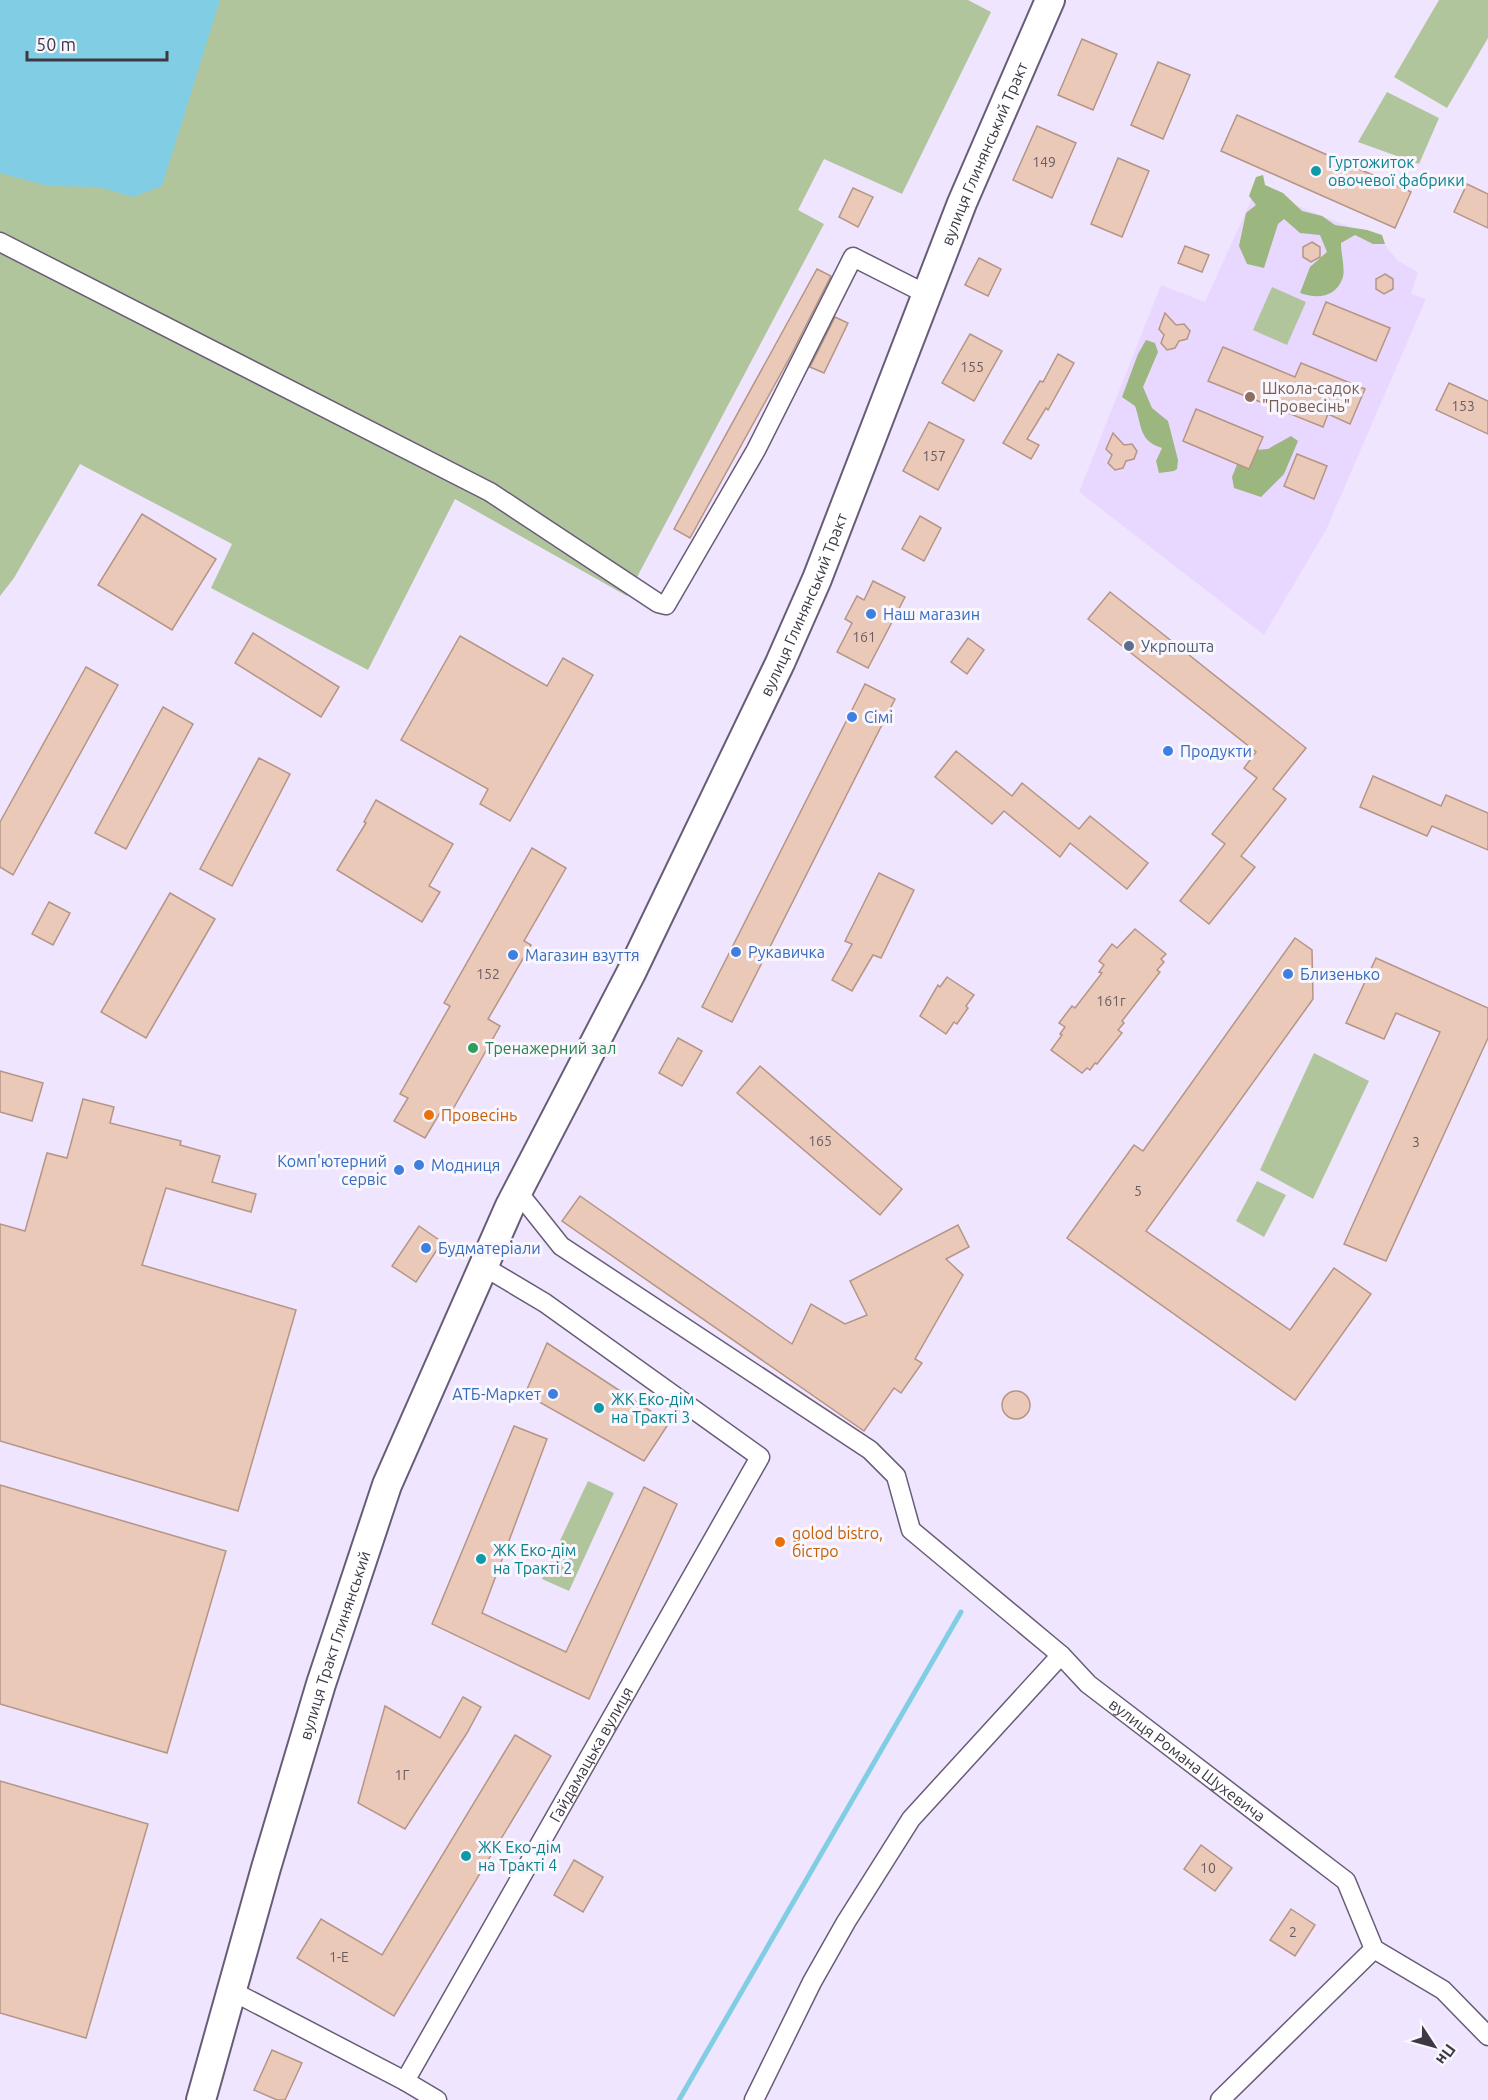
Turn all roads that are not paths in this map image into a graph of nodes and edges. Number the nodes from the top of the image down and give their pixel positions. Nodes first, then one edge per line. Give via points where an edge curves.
1 (1050, 0) edge
2 (0, 242) edge
3 (928, 295) junction
4 (514, 1199) junction
5 (483, 1266) junction
6 (1061, 1654) junction
7 (1374, 1948) junction
8 (232, 1991) junction
9 (1488, 2036) edge
10 (405, 2081) junction
11 (201, 2100) edge
12 (437, 2100) edge
13 (754, 2100) edge
14 (1220, 2100) edge

1 - 3 main road, вулиця Глинянський Тракт via 962,203
2 - 3 street via 490,492 666,605 756,450 853,257
3 - 4 main road, вулиця Глинянський Тракт via 780,663 631,973
4 - 5 main road, вулиця Тракт Глинянський
4 - 6 street, вулиця Романа Шухевича via 561,1246 870,1450 896,1476 911,1530
5 - 8 main road, вулиця Тракт Глинянський via 387,1485 321,1684
5 - 10 street, Гайдамацька вулиця via 545,1303 760,1457
6 - 7 street, вулиця Романа Шухевича via 1088,1684 1346,1881
6 - 13 street via 911,1819 812,1982
7 - 9 street via 1443,1990
7 - 14 street
8 - 10 street
8 - 11 main road, вулиця Тракт Глинянський
10 - 12 street

